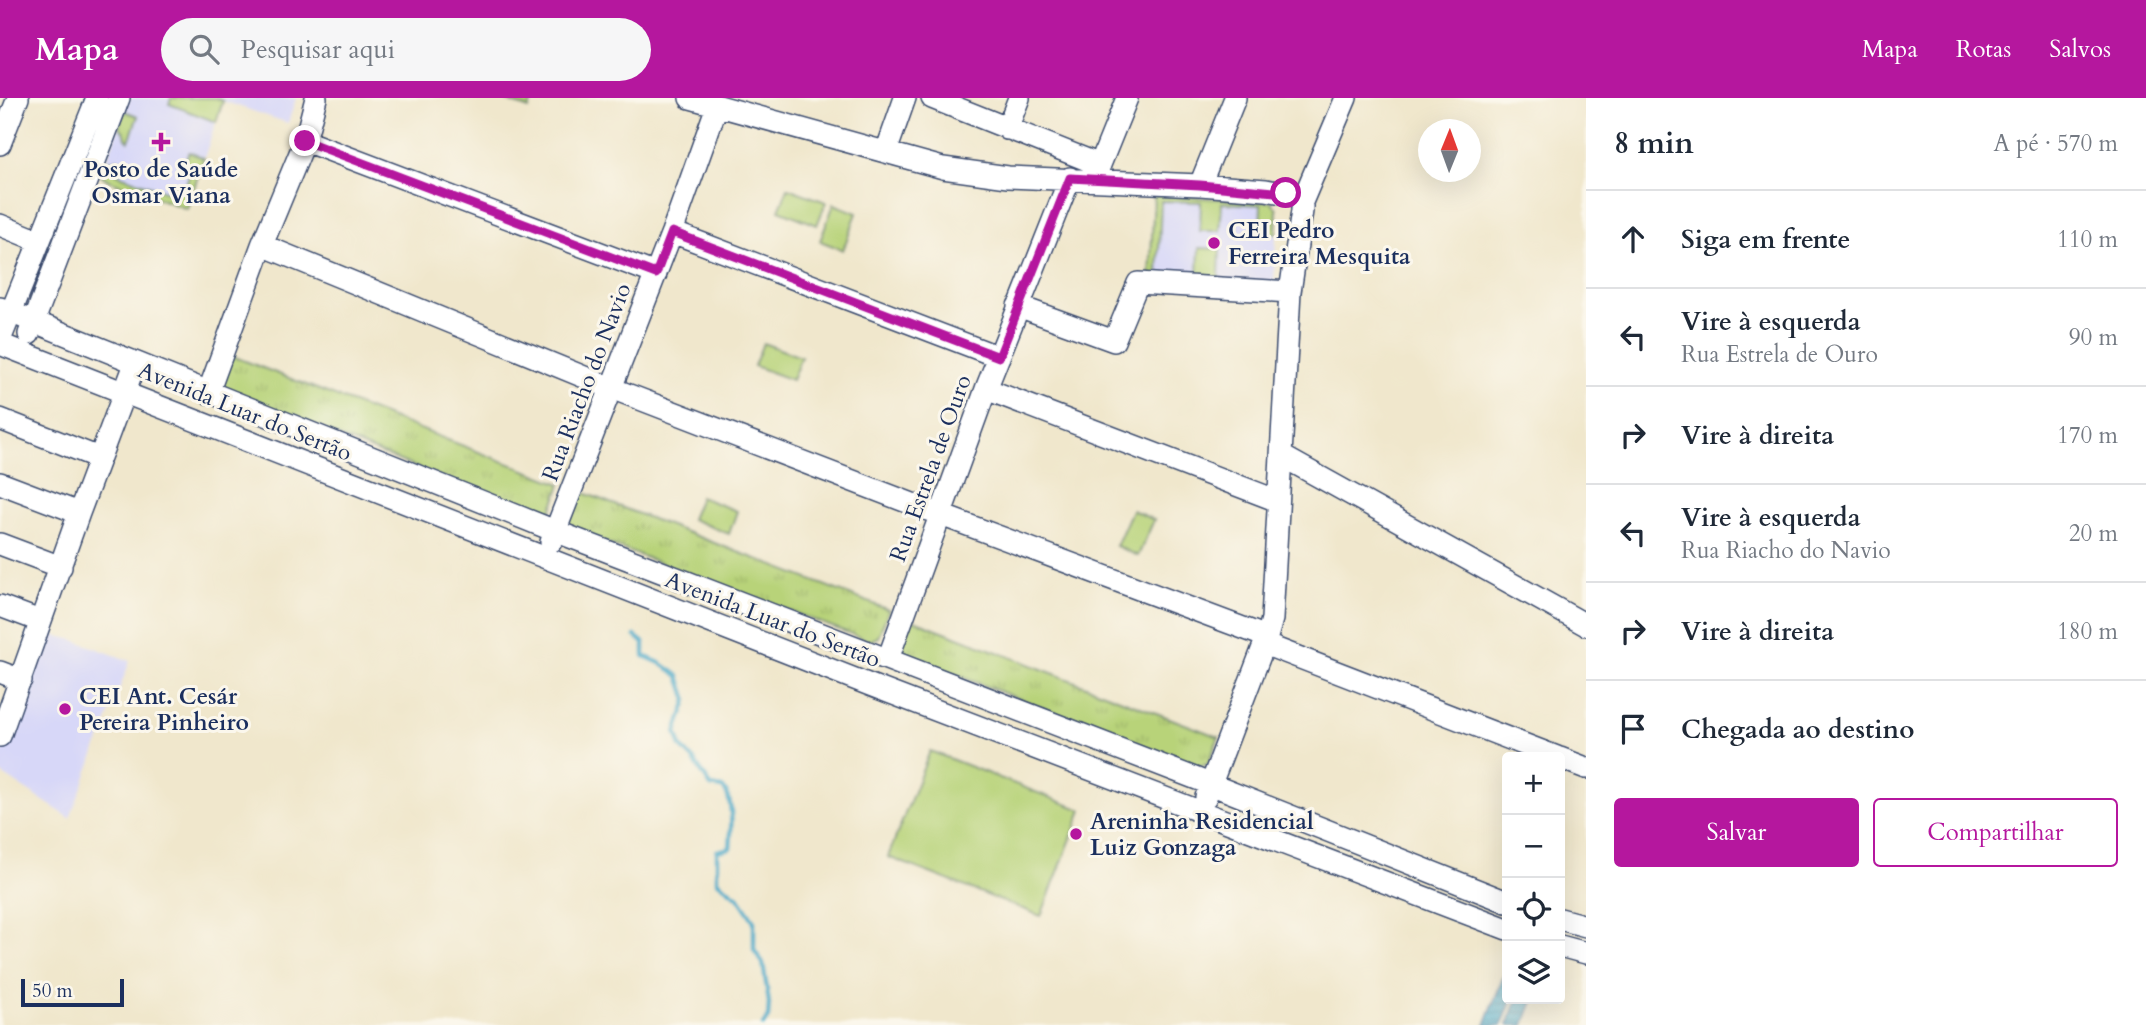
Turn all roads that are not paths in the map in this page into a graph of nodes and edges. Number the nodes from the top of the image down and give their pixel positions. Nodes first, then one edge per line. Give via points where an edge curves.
1 (18, 98) edge
2 (97, 98) edge
3 (119, 98) edge
4 (316, 98) edge
5 (690, 98) edge
6 (905, 98) edge
7 (932, 98) edge
8 (1020, 98) edge
9 (1127, 98) edge
10 (1235, 98) edge
11 (1346, 98) edge
12 (717, 106) junction
13 (1007, 128) junction
14 (305, 141) junction
15 (0, 144) edge
16 (886, 152) junction
17 (1097, 172) junction
18 (1070, 178) junction
19 (1200, 185) junction
20 (1302, 202) junction
21 (0, 225) edge
22 (672, 232) junction
23 (39, 241) junction
24 (262, 244) junction
25 (656, 274) junction
26 (1290, 292) junction
27 (1018, 306) junction
28 (5, 310) edge
29 (33, 323) junction
30 (0, 342) edge
31 (21, 352) junction
32 (999, 357) junction
33 (135, 364) junction
34 (611, 388) junction
35 (986, 389) junction
36 (125, 391) junction
37 (208, 393) junction
38 (0, 419) edge
39 (1282, 456) junction
40 (99, 458) junction
41 (0, 483) edge
42 (1278, 501) junction
43 (79, 513) junction
44 (941, 515) junction
45 (555, 531) junction
46 (0, 544) edge
47 (545, 558) junction
48 (61, 567) junction
49 (0, 606) edge
50 (40, 621) junction
51 (1586, 625) edge
52 (1266, 641) junction
53 (888, 659) junction
54 (0, 672) edge
55 (21, 680) junction
56 (1, 732) edge
57 (1544, 752) edge
58 (1565, 760) edge
59 (1586, 768) edge
60 (1210, 784) junction
61 (1200, 811) junction
62 (1502, 900) edge
63 (1502, 927) edge
64 (1565, 947) edge
65 (1586, 953) edge

1 - 15 street
2 - 23 street
3 - 29 street
4 - 14 street
5 - 12 street
6 - 16 street
7 - 13 street
8 - 13 street
9 - 17 street
10 - 19 street
11 - 20 street
12 - 16 street
12 - 22 street, Rua Riacho do Navio
13 - 17 street
14 - 24 street
14 - 25 street
16 - 18 street via 974,173
17 - 18 street
17 - 19 street
18 - 27 street, Rua Estrela de Ouro
19 - 20 street via 1293,194
20 - 26 street
21 - 23 street
22 - 25 street, Rua Riacho do Navio
22 - 32 street
23 - 28 street
24 - 34 street
24 - 37 street
25 - 34 street, Rua Riacho do Navio
26 - 27 street via 1138,283 1114,341
26 - 39 street
27 - 32 street, Rua Estrela de Ouro
28 - 29 street, Avenida Luar do Sertão
28 - 30 street
29 - 31 street
29 - 33 street, Avenida Luar do Sertão
30 - 31 street, Avenida Luar do Sertão
31 - 36 street, Avenida Luar do Sertão
32 - 35 street, Rua Estrela de Ouro
33 - 36 street
33 - 37 street, Avenida Luar do Sertão
34 - 44 street
34 - 45 street, Rua Riacho do Navio
35 - 42 street
35 - 44 street, Rua Estrela de Ouro
36 - 40 street
36 - 47 street, Avenida Luar do Sertão
37 - 45 street, Avenida Luar do Sertão
38 - 40 street
39 - 42 street
39 - 51 street
40 - 43 street
41 - 43 street
42 - 52 street via 1272,619
43 - 48 street
44 - 52 street
44 - 53 street, Rua Estrela de Ouro
45 - 47 street, Rua Riacho do Navio
45 - 53 street, Avenida Luar do Sertão
46 - 48 street
47 - 61 street, Avenida Luar do Sertão
48 - 50 street
49 - 50 street
50 - 55 street
52 - 57 street
52 - 60 street
53 - 60 street, Avenida Luar do Sertão
54 - 55 street
55 - 56 street
58 - 59 street
60 - 61 street
60 - 62 street, Avenida Luar do Sertão
61 - 63 street, Avenida Luar do Sertão
64 - 65 street

